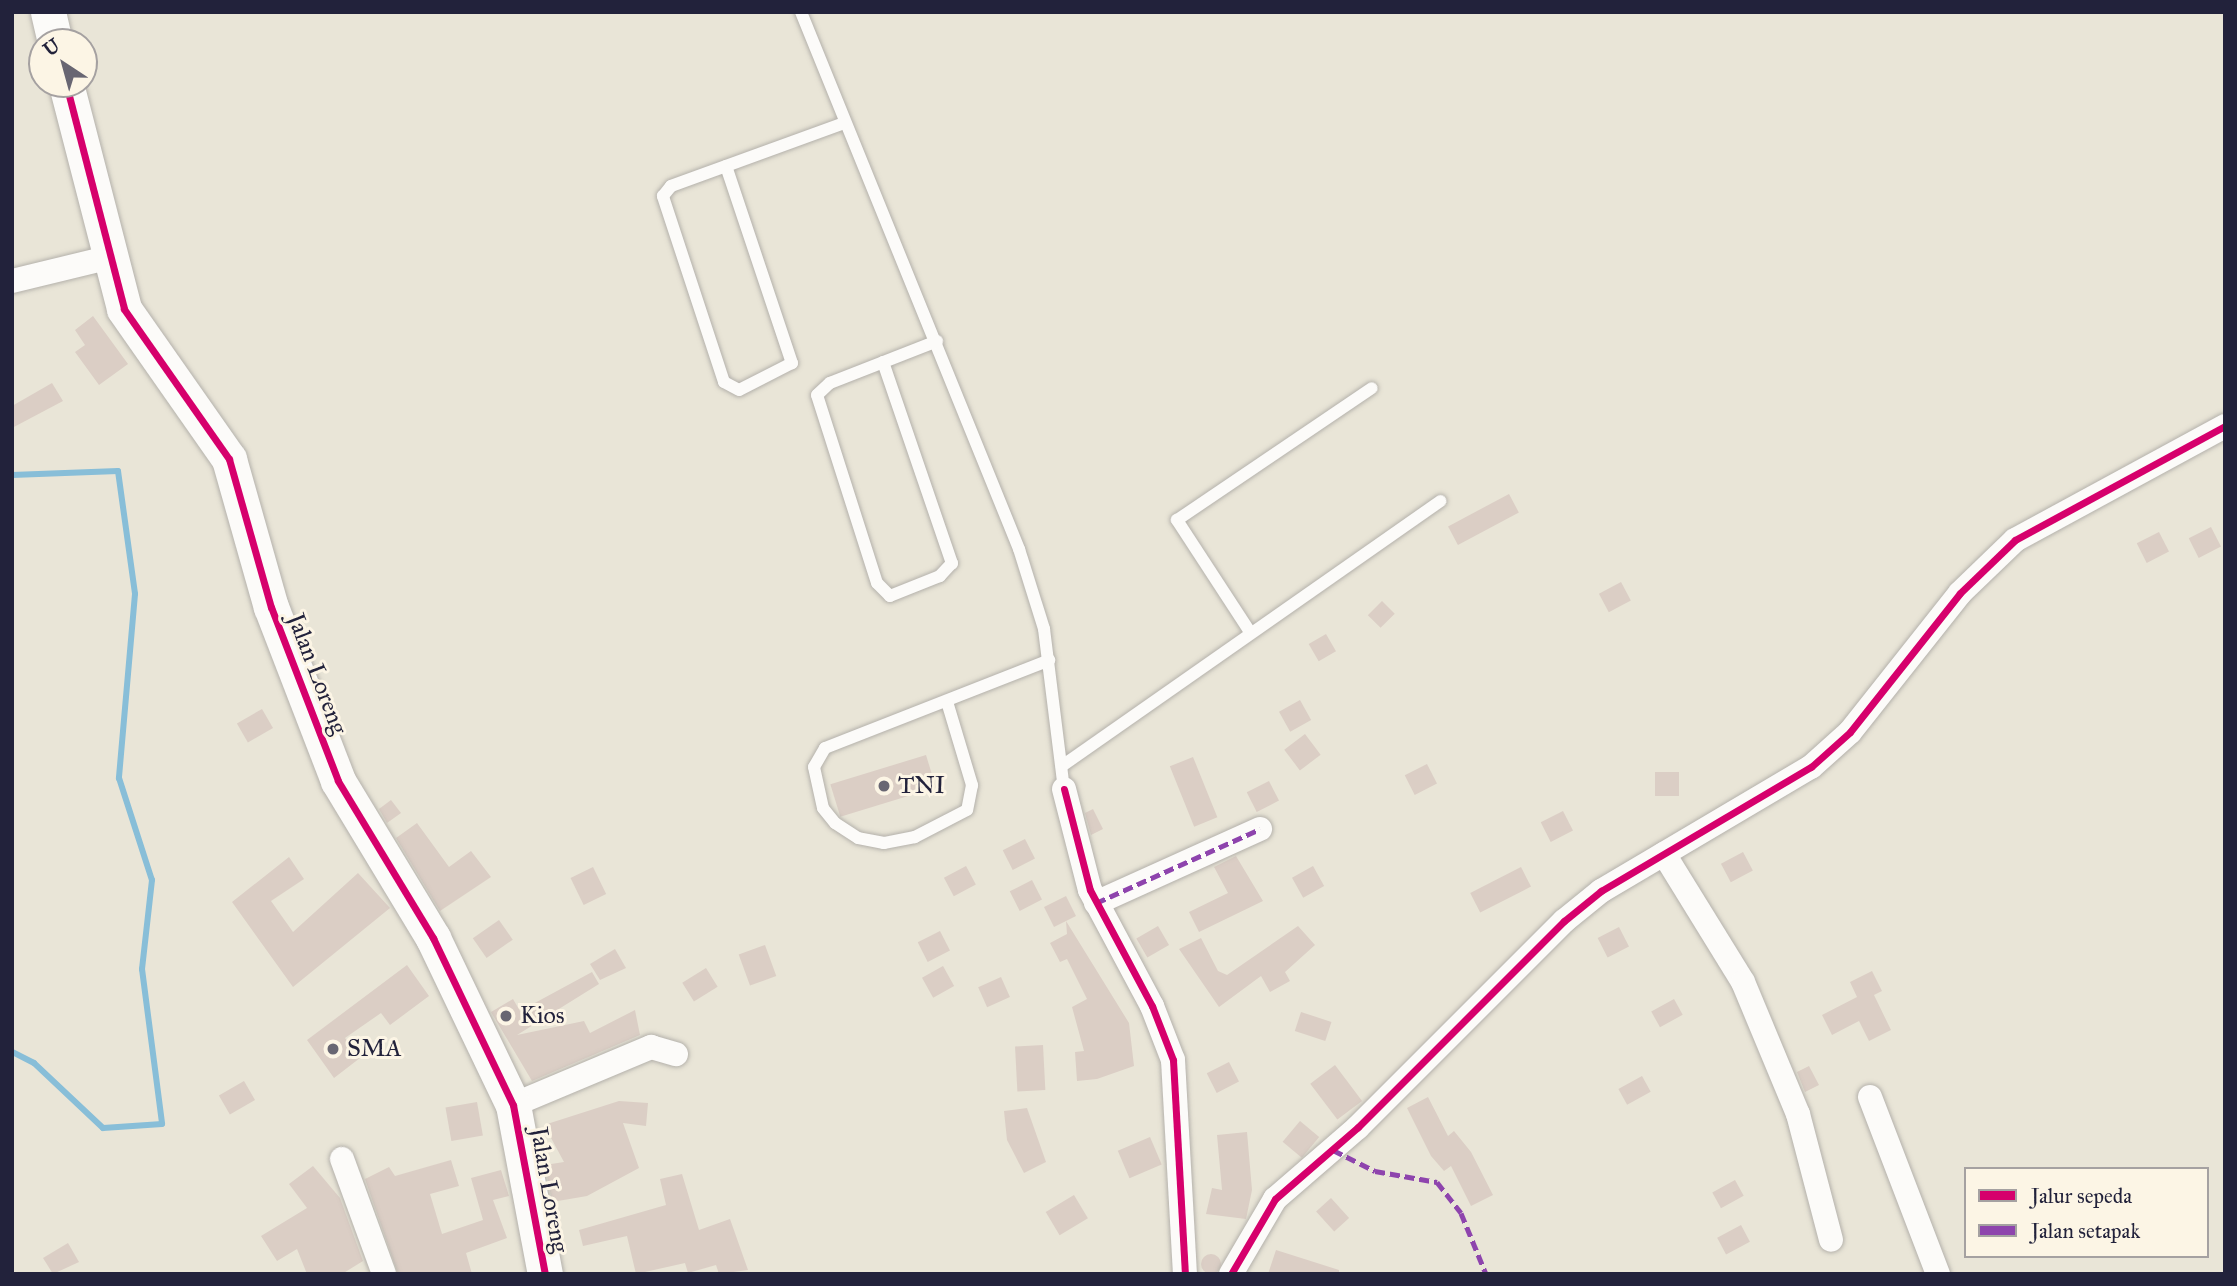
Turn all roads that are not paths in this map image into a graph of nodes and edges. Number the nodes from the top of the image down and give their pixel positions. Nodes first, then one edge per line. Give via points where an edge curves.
1 (801, 12) edge
2 (70, 98) edge
3 (844, 123) junction
4 (726, 166) junction
5 (111, 257) junction
6 (12, 281) edge
7 (937, 341) junction
8 (883, 362) junction
9 (1372, 388) dead end
10 (2225, 426) edge
11 (1440, 501) dead end
12 (1250, 632) junction
13 (1049, 660) junction
14 (948, 705) junction
15 (1063, 778) junction
16 (1260, 829) dead end
17 (1664, 854) junction
18 (1096, 903) junction
19 (676, 1054) dead end
20 (1870, 1097) dead end
21 (513, 1105) junction
22 (342, 1159) dead end
23 (1831, 1240) dead end
24 (384, 1274) edge
25 (545, 1274) edge
26 (1185, 1274) edge
27 (1231, 1274) edge
28 (1938, 1274) edge

1 - 3 lane
2 - 5 street, Jalan Loreng
3 - 4 lane
3 - 7 lane
4 - 4 lane via 671,186 662,202 724,382 738,390 792,363
5 - 6 street
5 - 21 street, Jalan Loreng via 124,309 229,458 271,607 338,781 433,937
7 - 8 lane
7 - 13 lane via 1019,549
8 - 8 lane via 952,563 940,576 890,596 877,583 817,401 820,389
9 - 12 lane via 1177,520
10 - 17 street via 2015,540 1960,593 1850,733 1763,799
11 - 12 lane
12 - 15 lane
13 - 14 lane
13 - 15 lane
14 - 14 lane via 817,756 823,808 835,823 858,838 884,843 915,837 967,810 972,785
15 - 18 street via 1074,846
16 - 18 street
17 - 23 street via 1743,982 1798,1114
17 - 27 street via 1564,921 1446,1033 1359,1126 1275,1199
18 - 26 street via 1152,1006 1173,1060
19 - 21 street via 651,1047
20 - 28 street
21 - 25 street, Jalan Loreng
22 - 24 street

